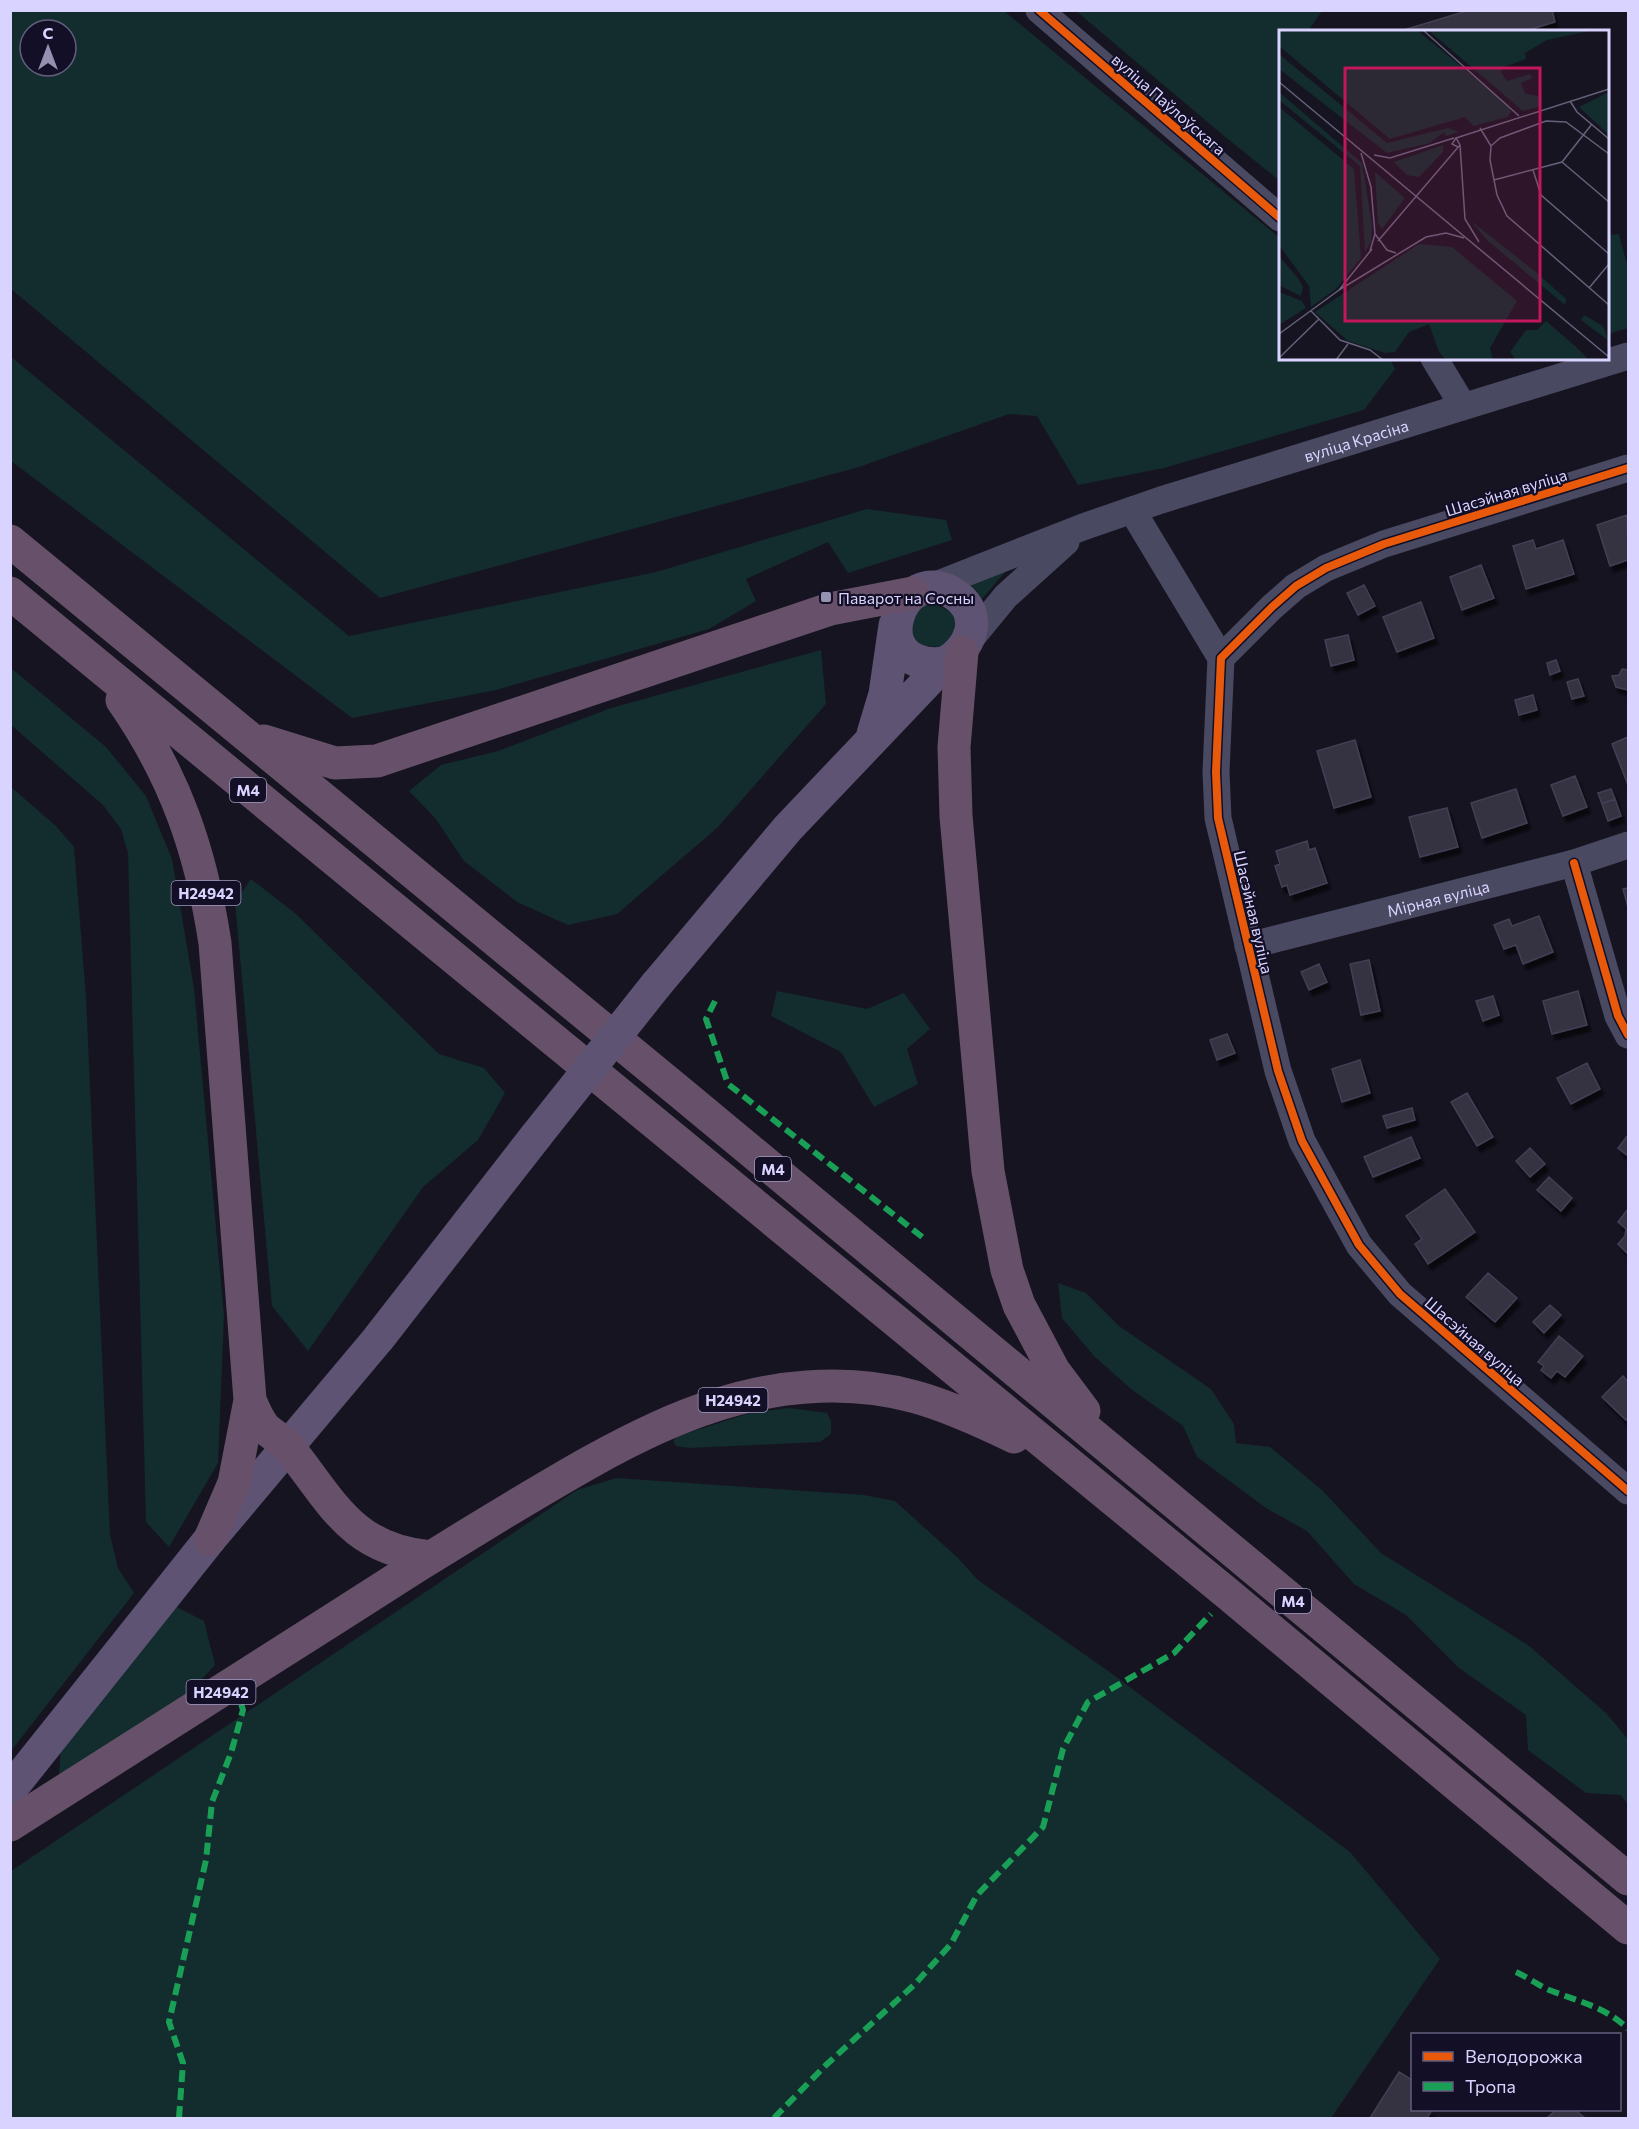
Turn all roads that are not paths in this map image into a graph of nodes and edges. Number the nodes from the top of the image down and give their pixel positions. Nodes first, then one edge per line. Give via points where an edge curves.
1 (1039, 10) edge
2 (1279, 217) edge
3 (1629, 356) edge
4 (1435, 360) edge
5 (1463, 405) junction
6 (1629, 468) edge
7 (1132, 510) junction
8 (1083, 527) junction
9 (10, 541) edge
10 (921, 591) junction
11 (10, 593) edge
12 (895, 625) junction
13 (959, 652) junction
14 (1221, 658) junction
15 (100, 669) junction
16 (240, 732) junction
17 (871, 738) junction
18 (1629, 845) edge
19 (1574, 862) junction
20 (1248, 946) junction
21 (1629, 1035) edge
22 (250, 1400) junction
23 (288, 1446) junction
24 (1059, 1458) junction
25 (1125, 1461) junction
26 (1629, 1491) edge
27 (210, 1539) junction
28 (430, 1557) junction
29 (10, 1790) edge
30 (10, 1825) edge
31 (1629, 1879) edge
32 (1629, 1928) edge

1 - 2 street, вуліца Паўлоўскага
3 - 5 street, вуліца Красіна
4 - 5 street
5 - 7 street, вуліца Красіна
6 - 14 street, Шасэйная вуліца via 1384,544 1326,568 1296,586
7 - 8 street, вуліца Красіна
7 - 14 street
8 - 10 street, вуліца Красіна
8 - 13 street, вуліца Красіна via 1006,596
9 - 16 highway, М4
10 - 12 main road via 900,606
10 - 13 main road via 946,590 966,606 971,619
10 - 16 highway via 830,609 377,761 334,763
11 - 15 highway, М4
12 - 13 main road via 903,650 915,660 930,664
12 - 17 main road via 885,694
13 - 17 main road
13 - 25 highway via 954,747 956,816 978,1090 988,1171 1007,1270 1019,1305 1054,1371
14 - 20 street, Шасэйная вуліца via 1218,818
15 - 22 highway, Н24942 via 146,734 169,780 191,834 207,893 220,1000
15 - 24 highway, М4
16 - 25 highway, М4
17 - 23 main road, bridge via 788,828 656,985 378,1339
18 - 19 street, Мірная вуліца
19 - 20 street, Мірная вуліца
19 - 21 street via 1618,1016
20 - 26 street, Шасэйная вуліца via 1278,1071 1302,1141 1359,1245 1400,1294
22 - 23 highway, Н24942 via 266,1428
22 - 27 highway, Н24942 via 234,1483
23 - 27 main road, Н24942
23 - 28 highway, Н24942 via 333,1509 367,1537 402,1554
24 - 28 highway, Н24942 via 977,1419 914,1396 884,1388 805,1387 720,1403 606,1451
24 - 32 highway, М4
25 - 31 highway, М4
27 - 29 main road, Н24942
28 - 30 highway, Н24942

